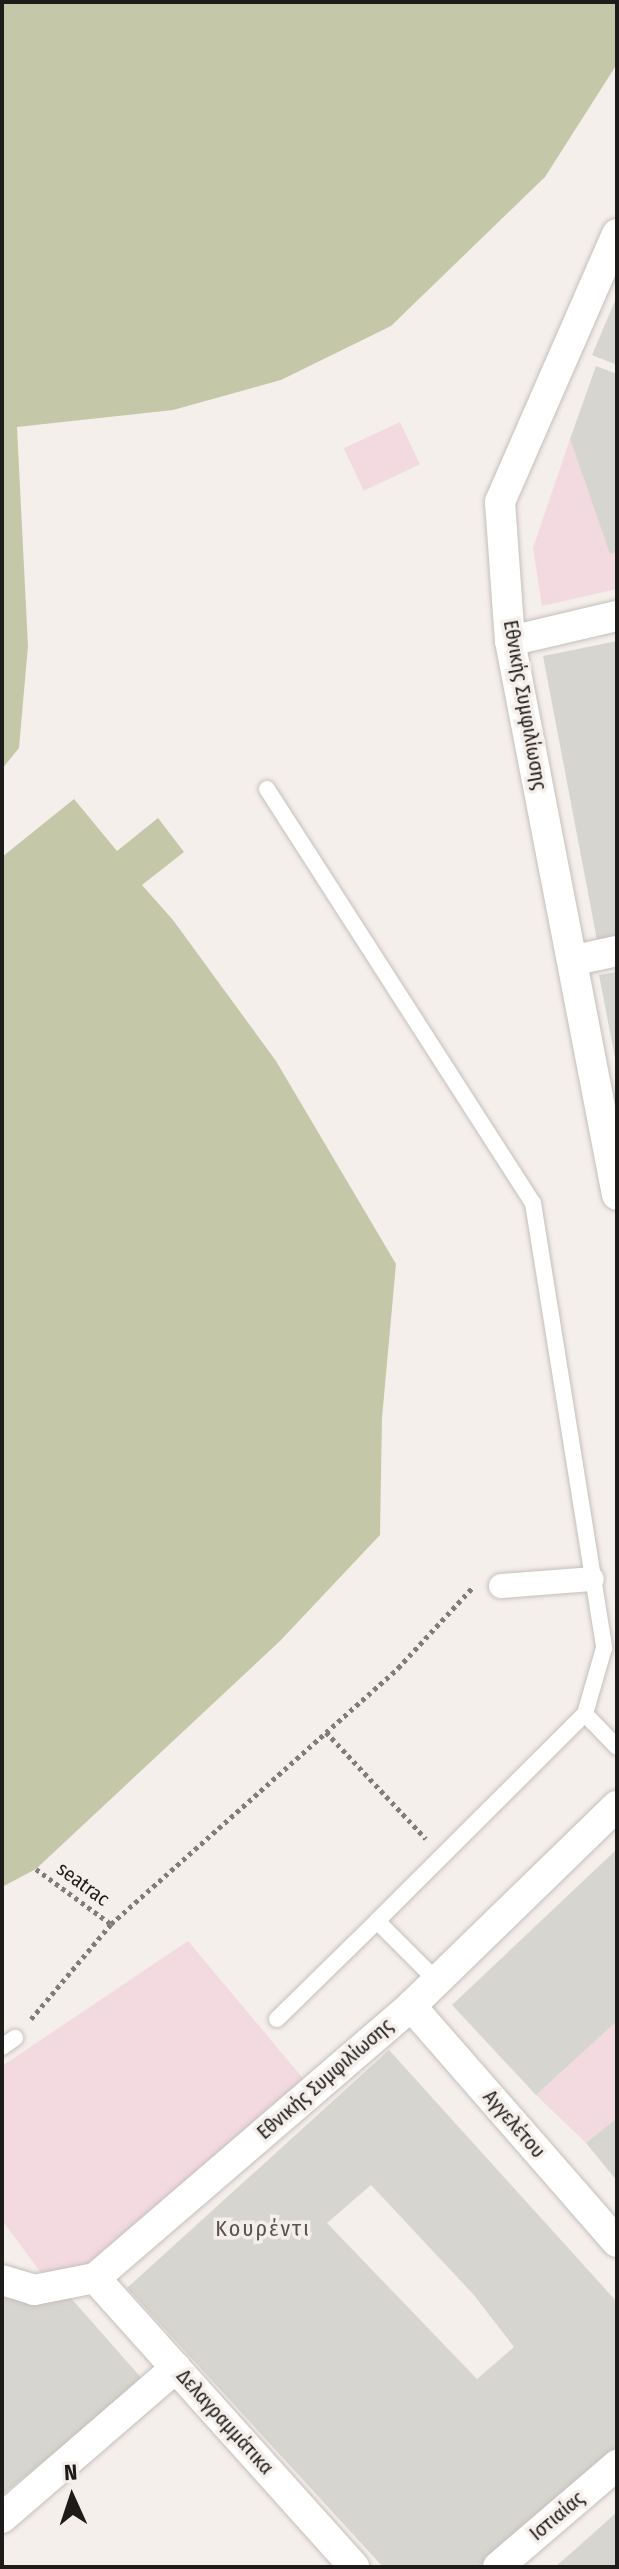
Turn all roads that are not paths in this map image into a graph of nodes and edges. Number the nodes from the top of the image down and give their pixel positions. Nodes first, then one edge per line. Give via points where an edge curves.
1 (617, 234) edge
2 (617, 616) edge
3 (510, 641) junction
4 (267, 789) dead end
5 (617, 951) edge
6 (575, 960) junction
7 (617, 1195) edge
8 (592, 1579) junction
9 (501, 1586) dead end
10 (585, 1714) junction
11 (617, 1747) edge
12 (617, 1806) edge
13 (377, 1921) junction
14 (437, 1981) junction
15 (411, 2006) junction
16 (277, 2019) dead end
17 (617, 2242) edge
18 (95, 2278) junction
19 (2, 2280) edge
20 (176, 2368) junction
21 (617, 2465) edge
22 (2, 2518) edge
23 (354, 2567) edge
24 (498, 2567) edge

1 - 3 street, Εθνικής Συμφιλίωσης via 500,502
2 - 3 street
3 - 6 street, Εθνικής Συμφιλίωσης
4 - 8 lane via 533,1203
5 - 6 street
6 - 7 street, Εθνικής Συμφιλίωσης
8 - 9 street
8 - 10 lane via 604,1648
10 - 11 lane
10 - 13 lane
12 - 14 street, Εθνικής Συμφιλίωσης
13 - 14 lane
13 - 16 lane
14 - 15 street, Εθνικής Συμφιλίωσης
15 - 17 street, Αγγελέτου
15 - 18 street, Εθνικής Συμφιλίωσης
18 - 19 street, Εθνικής Συμφιλίωσης via 34,2290
18 - 20 street, Δελαγραμμάτικα
20 - 22 street
20 - 23 street, Δελαγραμμάτικα
21 - 24 street, Ιστιαίας

